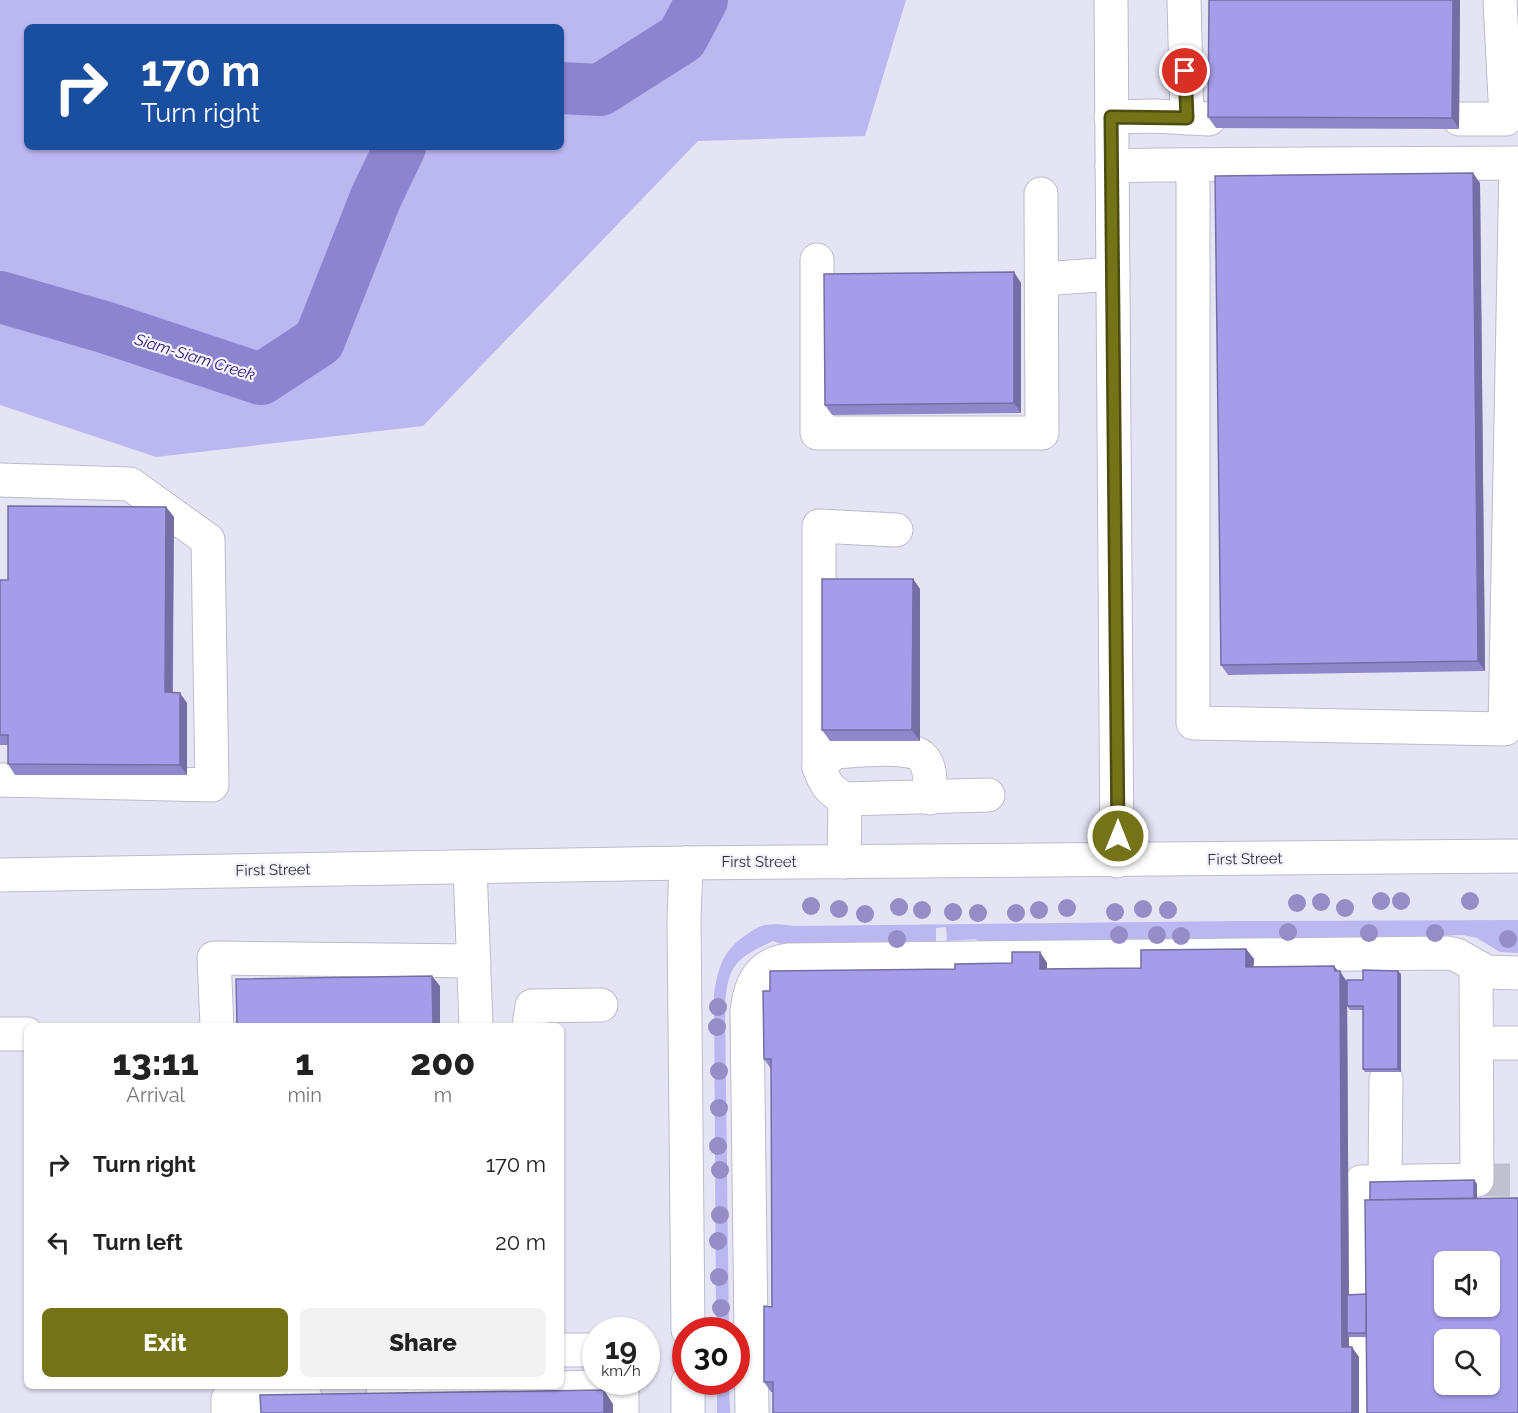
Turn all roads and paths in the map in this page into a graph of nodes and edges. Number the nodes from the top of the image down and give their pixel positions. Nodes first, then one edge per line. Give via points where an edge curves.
1 (1111, 0) edge
2 (1184, 0) edge
3 (1500, 0) edge
4 (1111, 117) junction
5 (1459, 119) dead end
6 (1193, 165) junction
7 (1112, 166) junction
8 (1041, 194) dead end
9 (817, 260) dead end
10 (1113, 274) junction
11 (1042, 279) junction
12 (0, 480) edge
13 (896, 530) dead end
14 (819, 767) junction
15 (0, 780) edge
16 (988, 795) dead end
17 (930, 798) junction
18 (845, 799) junction
19 (1518, 856) edge
20 (1117, 861) junction
21 (844, 862) junction
22 (686, 863) junction
23 (470, 867) junction
24 (0, 875) edge
25 (474, 961) junction
26 (1476, 967) junction
27 (1518, 973) edge
28 (601, 1005) dead end
29 (217, 1023) edge
30 (476, 1023) edge
31 (529, 1023) edge
32 (0, 1034) edge
33 (24, 1034) edge
34 (1477, 1043) junction
35 (1518, 1043) edge
36 (1386, 1079) dead end
37 (1385, 1182) junction
38 (1361, 1297) edge
39 (688, 1317) edge
40 (1361, 1338) edge
41 (564, 1350) edge
42 (582, 1350) edge
43 (564, 1388) edge
44 (530, 1389) edge
45 (688, 1395) edge
46 (228, 1413) edge
47 (622, 1413) edge
48 (688, 1413) edge
49 (752, 1413) edge
50 (1361, 1413) edge

1 - 4 street
2 - 4 street via 1201,119
3 - 5 street via 1506,119
4 - 7 street
6 - 6 street via 1516,163 1505,729 1193,723
6 - 7 street
7 - 10 street
8 - 11 street
9 - 11 street via 817,434 1042,433
10 - 11 street
10 - 20 street
12 - 15 street via 130,484 208,540 212,785
13 - 14 street via 819,526
14 - 17 street via 834,752 908,750 922,757 930,773
14 - 18 street via 824,783
16 - 17 street
17 - 18 street
18 - 21 street
19 - 20 street, First Street
20 - 21 street, First Street
21 - 22 street, First Street
22 - 23 street, First Street
22 - 39 street
23 - 24 street, First Street
23 - 25 street
25 - 29 street via 214,958
25 - 30 street
26 - 27 street via 1487,972
26 - 34 street
26 - 49 street via 1448,953 788,960 770,965 755,981 747,1012
28 - 31 street via 532,1006
32 - 33 street
34 - 35 street
34 - 37 street via 1477,1180
36 - 37 street
37 - 38 street via 1360,1182
40 - 50 street
41 - 42 street
43 - 47 street via 622,1386
44 - 46 street via 228,1399
45 - 48 street

